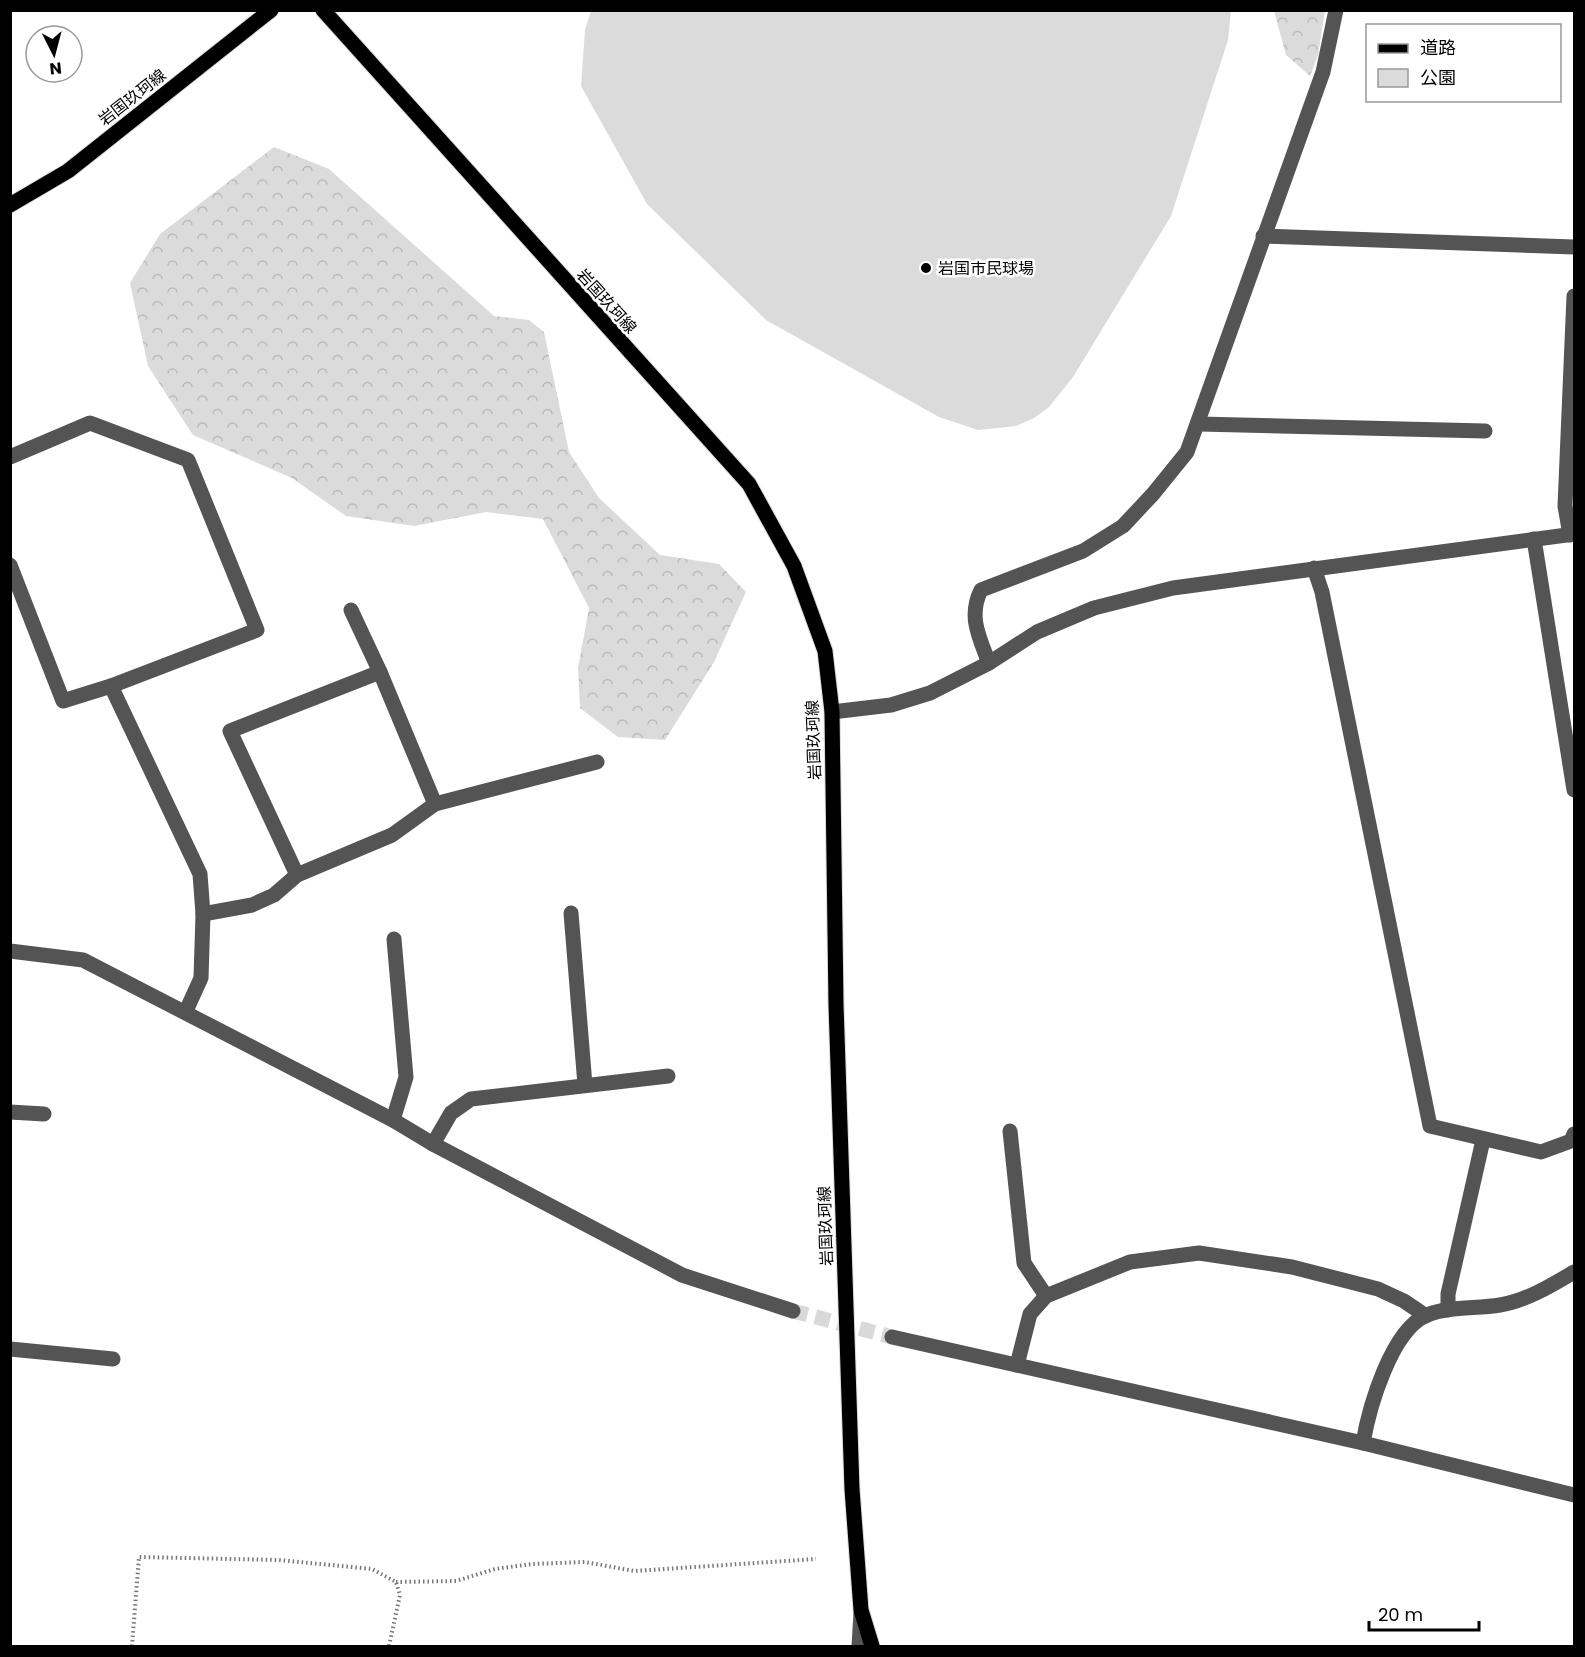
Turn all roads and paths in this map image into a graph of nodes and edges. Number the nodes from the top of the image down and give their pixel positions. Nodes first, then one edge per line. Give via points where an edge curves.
1 (271, 10) edge
2 (323, 10) edge
3 (1336, 10) edge
4 (10, 205) edge
5 (1263, 237) junction
6 (1575, 247) edge
7 (1575, 296) edge
8 (1199, 424) junction
9 (1485, 431) dead end
10 (10, 457) edge
11 (1572, 535) edge
12 (1534, 539) junction
13 (10, 565) edge
14 (1314, 568) junction
15 (351, 610) dead end
16 (988, 663) junction
17 (380, 672) junction
18 (111, 686) junction
19 (832, 712) junction
20 (597, 762) dead end
21 (1575, 790) edge
22 (435, 804) junction
23 (297, 875) junction
24 (571, 913) dead end
25 (203, 914) junction
26 (394, 939) dead end
27 (10, 951) edge
28 (186, 1011) junction
29 (668, 1076) dead end
30 (585, 1085) junction
31 (10, 1112) edge
32 (44, 1114) dead end
33 (393, 1120) junction
34 (1010, 1131) dead end
35 (1575, 1134) edge
36 (1483, 1140) junction
37 (433, 1144) junction
38 (1575, 1272) edge
39 (1047, 1296) junction
40 (1448, 1310) junction
41 (793, 1311) tunnel mouth
42 (1426, 1316) junction
43 (892, 1337) tunnel mouth
44 (10, 1349) edge
45 (113, 1359) dead end
46 (1017, 1365) junction
47 (1363, 1443) junction
48 (1575, 1495) edge
49 (816, 1560) dead end
50 (396, 1582) junction
51 (861, 1610) junction
52 (132, 1647) edge
53 (389, 1647) edge
54 (859, 1647) edge
55 (872, 1647) edge

1 - 4 main road, 岩国玖珂線 via 68,171
2 - 19 main road, 岩国玖珂線 via 749,484 794,566 825,651
3 - 5 street via 1323,72
5 - 6 street
5 - 8 street
7 - 11 street via 1565,506
8 - 9 street
8 - 16 street via 1187,452 1123,526 1083,551 981,590 975,602 974,624
10 - 18 street via 90,423 188,460 257,630
11 - 12 street
12 - 14 street
12 - 21 street
13 - 18 street via 63,701
14 - 16 street via 1173,588 1094,608 1037,632
14 - 36 street via 1430,1126
15 - 17 street
16 - 19 street via 930,693 891,705
17 - 22 street
17 - 23 street via 230,732
18 - 25 street via 200,874
19 - 51 main road, 岩国玖珂線 via 836,1004 852,1489
20 - 22 street
22 - 23 street via 392,836
23 - 25 street via 274,895 252,905
24 - 30 street
25 - 28 street via 201,978
26 - 33 street via 406,1077
27 - 28 street via 83,960
28 - 33 street
29 - 30 street
30 - 37 street via 471,1099 451,1113
31 - 32 street
33 - 37 street
34 - 39 street via 1024,1263
35 - 36 street via 1570,1142 1541,1152
36 - 40 street via 1448,1294
37 - 41 street via 682,1275
38 - 40 street via 1502,1305
39 - 42 street via 1130,1262 1199,1253 1292,1267 1378,1289
39 - 46 street via 1030,1314
40 - 42 street
42 - 47 street via 1394,1351 1368,1412
43 - 46 street
44 - 45 street
46 - 47 street
47 - 48 street
49 - 50 path via 634,1571 585,1562 532,1564 495,1569 456,1581
50 - 52 path via 372,1569 291,1561 139,1557
50 - 53 path via 400,1595
51 - 54 street
51 - 55 main road, 岩国玖珂線

